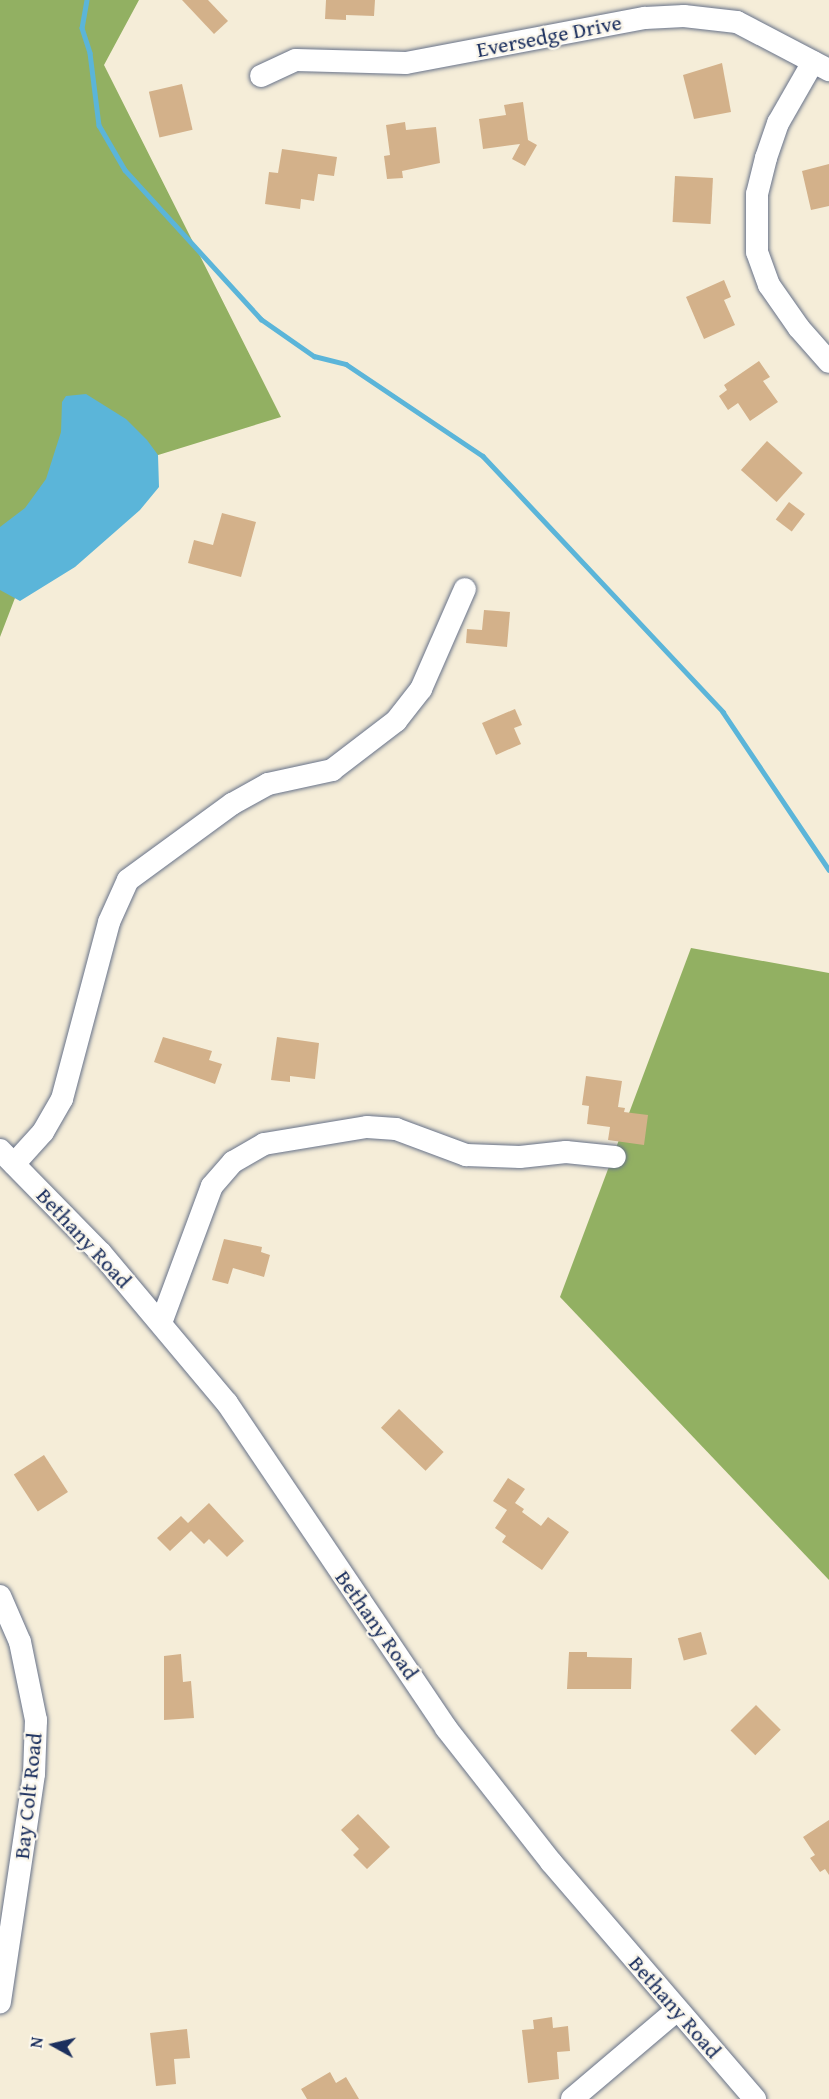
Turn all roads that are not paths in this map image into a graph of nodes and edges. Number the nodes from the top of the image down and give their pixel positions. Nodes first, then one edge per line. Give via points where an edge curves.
1 (821, 66) edge
2 (261, 76) dead end
3 (829, 362) edge
4 (465, 589) dead end
5 (7, 1157) edge
6 (615, 1157) dead end
7 (161, 1323) junction
8 (0, 1596) edge
9 (0, 2002) edge
10 (677, 2010) junction
11 (572, 2099) edge
12 (755, 2099) edge

1 - 2 street, Eversedge Drive via 737,22 684,16 645,18 406,63 296,60
1 - 3 street via 778,123 757,195 757,252 769,285
4 - 5 street via 421,689 388,728 332,770 268,784 232,804 128,880 112,914 62,1099 43,1132
5 - 7 street, Bethany Road via 101,1253
6 - 7 street via 566,1152 520,1157 466,1155 396,1129 367,1127 264,1144 232,1161 212,1185
7 - 10 street, Bethany Road via 227,1404 446,1728 551,1862
8 - 9 street, Bay Colt Road via 20,1642 36,1720 34,1773
10 - 11 street
10 - 12 street, Bethany Road

